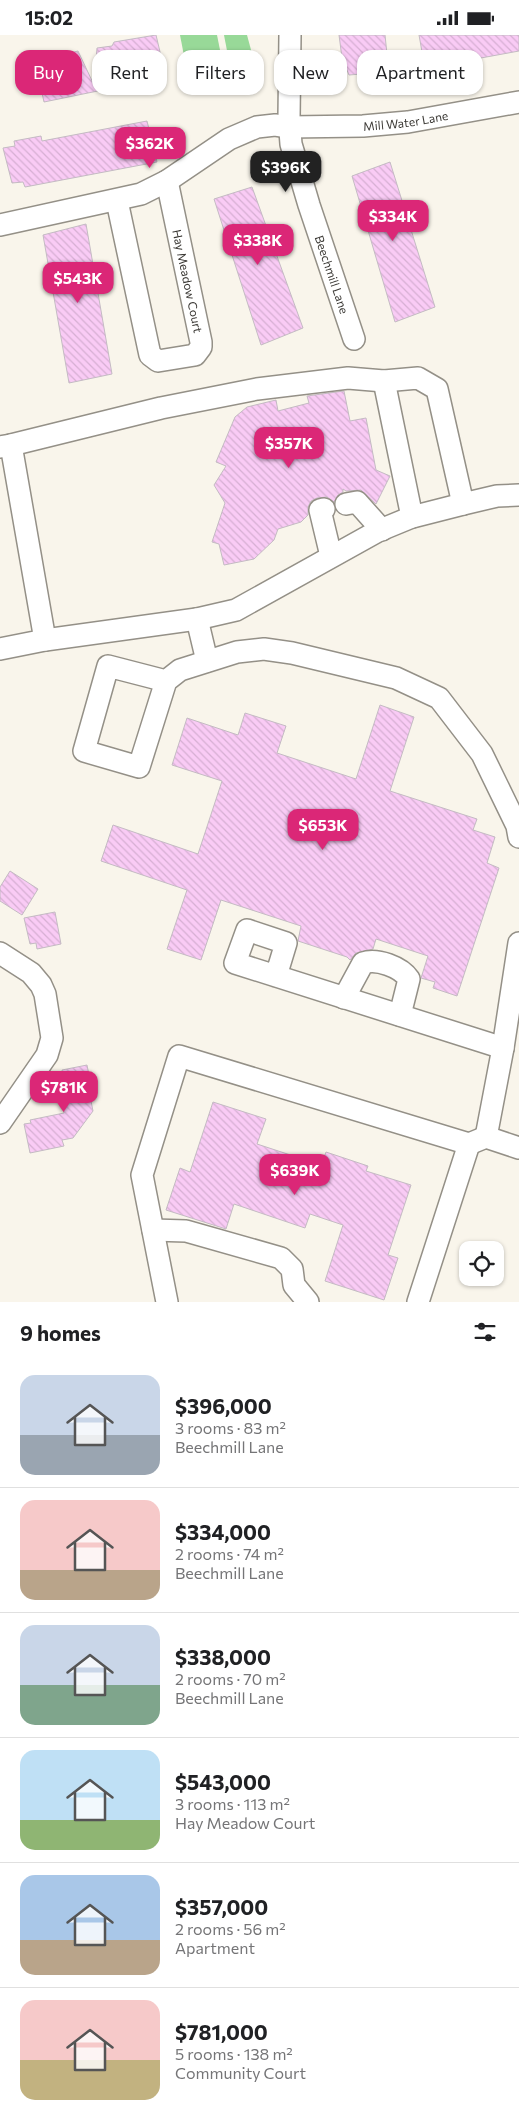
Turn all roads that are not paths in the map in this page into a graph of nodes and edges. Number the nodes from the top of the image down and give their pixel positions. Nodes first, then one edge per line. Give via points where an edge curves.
1 (290, 35) edge
2 (519, 102) edge
3 (289, 127) junction
4 (167, 181) junction
5 (117, 201) junction
6 (0, 225) edge
7 (354, 339) dead end
8 (384, 381) junction
9 (5, 446) edge
10 (519, 495) edge
11 (346, 504) dead end
12 (463, 505) junction
13 (324, 509) dead end
14 (412, 517) junction
15 (382, 529) junction
16 (331, 556) junction
17 (197, 619) junction
18 (45, 640) junction
19 (0, 649) edge
20 (207, 661) junction
21 (166, 681) junction
22 (519, 837) edge
23 (519, 943) edge
24 (0, 953) edge
25 (276, 976) dead end
26 (344, 998) junction
27 (400, 1015) junction
28 (503, 1048) junction
29 (0, 1123) edge
30 (477, 1141) junction
31 (519, 1149) edge
32 (153, 1230) junction
33 (166, 1302) edge
34 (307, 1302) edge
35 (418, 1302) edge

1 - 3 street, Beechmill Lane
2 - 3 street, Mill Water Lane via 408,123
3 - 4 street via 257,127 229,139
3 - 7 street, Beechmill Lane via 309,205
4 - 5 street
4 - 5 street, Hay Meadow Court via 201,342 195,355 158,361 150,355
5 - 6 street
8 - 9 street via 348,378 257,389 161,408
8 - 12 street via 418,378 436,389
8 - 14 street
9 - 18 street
10 - 12 street via 497,496
11 - 15 street via 357,502
12 - 14 street
13 - 16 street via 320,510
14 - 15 street
15 - 16 street
16 - 17 street via 236,610
17 - 18 street
17 - 20 street
18 - 19 street
20 - 21 street via 180,671
20 - 22 street via 237,652 264,649 292,653 396,678 439,698 482,754 517,825
21 - 21 street via 139,767 84,751 108,666
23 - 28 street
24 - 29 street via 30,973 41,985 52,1032 47,1055
25 - 26 street
26 - 27 street
26 - 27 street via 363,963 376,961 398,969 409,979
27 - 28 street
28 - 30 street
30 - 31 street
30 - 32 street via 179,1057 142,1175
30 - 35 street
32 - 33 street
32 - 34 street via 186,1231 281,1258 292,1269 294,1285

